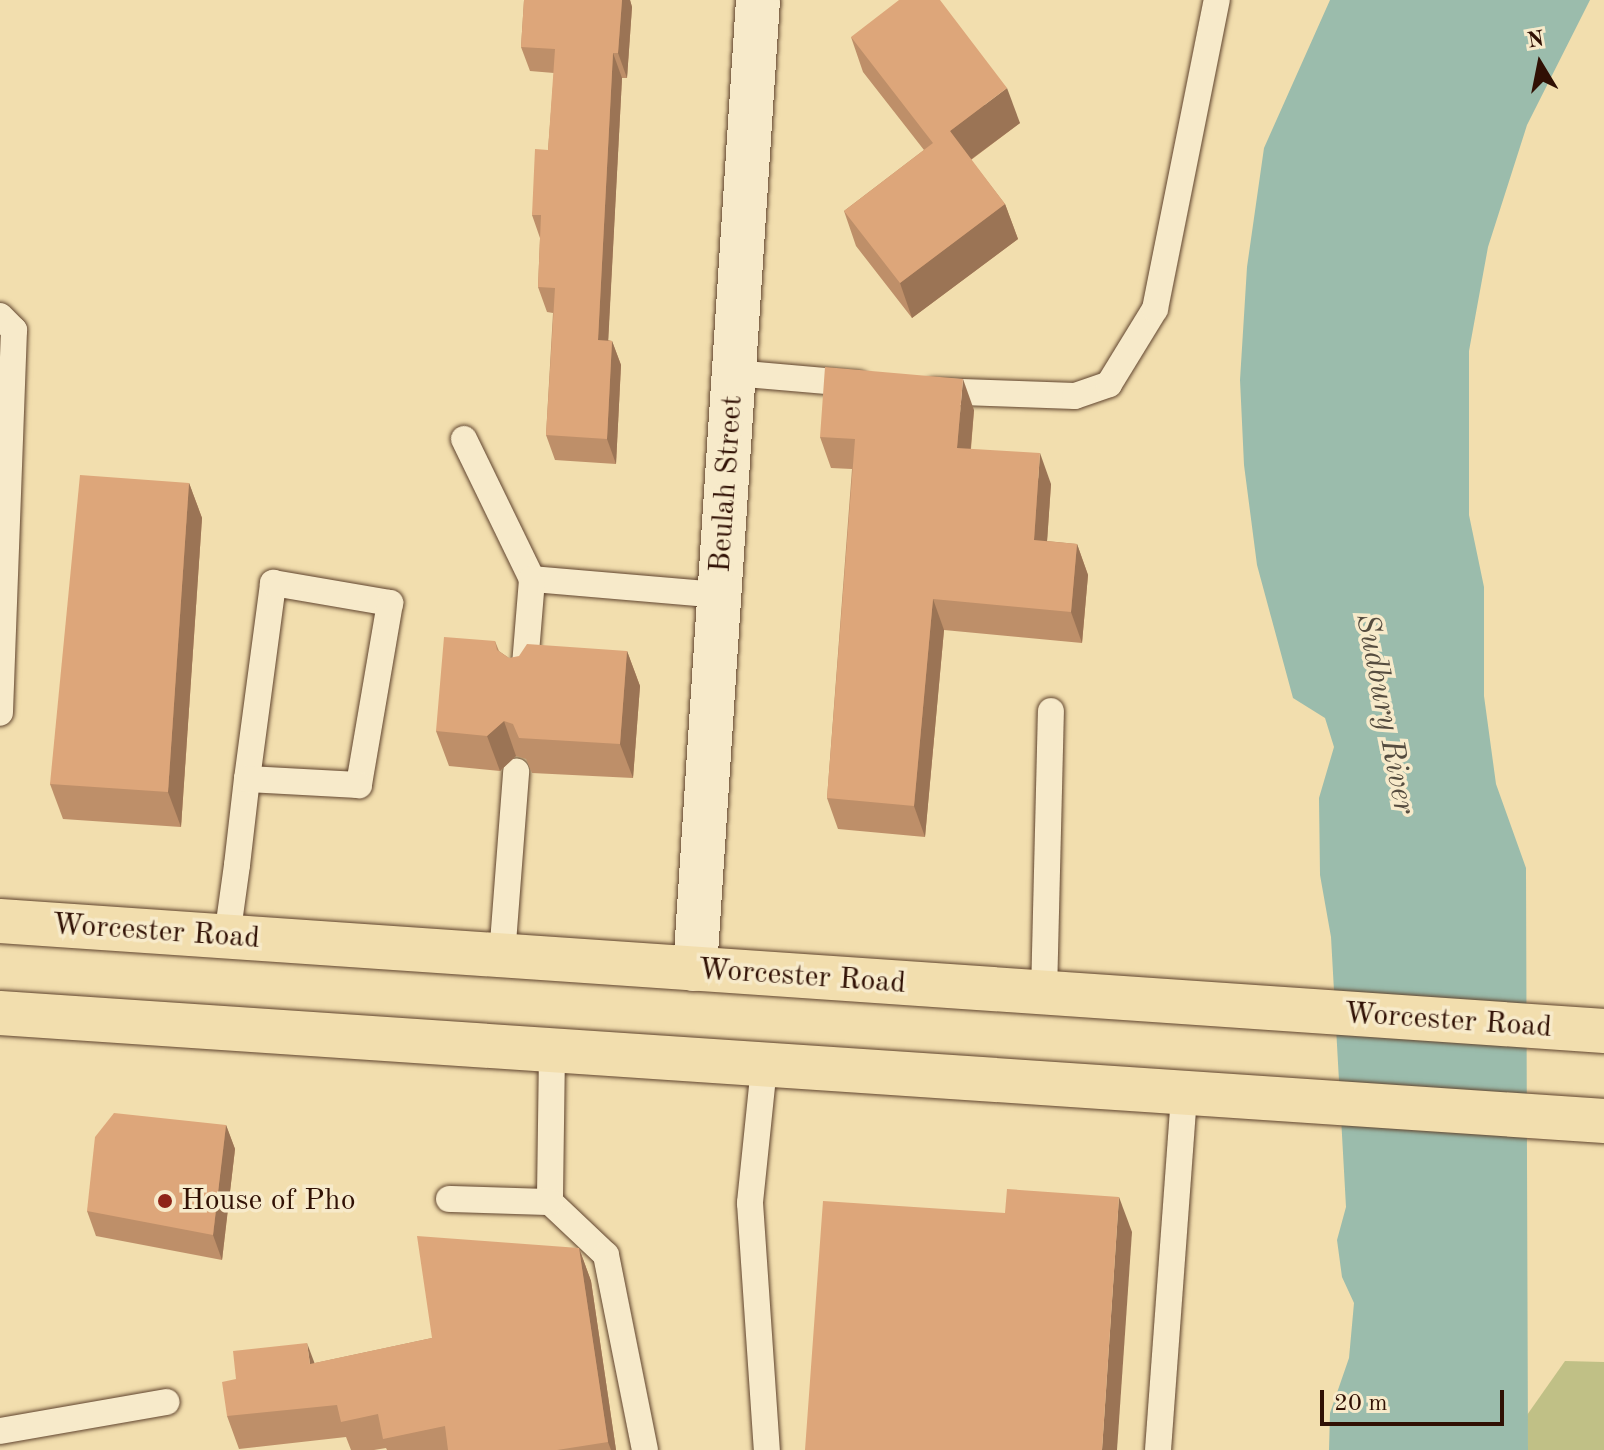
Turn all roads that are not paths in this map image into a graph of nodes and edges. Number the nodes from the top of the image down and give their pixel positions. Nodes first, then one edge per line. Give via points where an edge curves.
1 (758, 0) edge
2 (1217, 0) edge
3 (0, 316) edge
4 (734, 373) junction
5 (464, 439) dead end
6 (532, 579) junction
7 (719, 595) junction
8 (524, 677) edge
9 (1051, 711) dead end
10 (0, 713) edge
11 (516, 772) edge
12 (247, 779) junction
13 (0, 921) edge
14 (227, 937) junction
15 (502, 956) junction
16 (695, 969) junction
17 (1044, 994) junction
18 (0, 1013) edge
19 (1604, 1031) edge
20 (552, 1052) junction
21 (764, 1067) junction
22 (1184, 1093) junction
23 (1604, 1121) edge
24 (449, 1199) dead end
25 (550, 1202) junction
26 (166, 1402) dead end
27 (0, 1431) edge
28 (645, 1450) edge
29 (767, 1450) edge
30 (1158, 1450) edge

1 - 4 street, Beulah Street
2 - 4 lane via 1155,309 1109,384 1075,396
3 - 10 lane via 14,330
4 - 7 street, Beulah Street
5 - 6 lane
6 - 7 lane
6 - 8 lane
7 - 16 street, Beulah Street
9 - 17 lane
11 - 15 lane
12 - 12 lane via 273,583 390,603 359,785
12 - 14 lane
13 - 14 highway, Worcester Road
14 - 15 highway, Worcester Road
15 - 16 highway, Worcester Road
16 - 17 highway, Worcester Road
17 - 19 highway, Worcester Road
18 - 20 highway
20 - 21 highway
20 - 25 lane
21 - 22 highway
21 - 29 lane via 750,1203
22 - 23 highway
22 - 30 lane
24 - 25 lane
25 - 28 lane via 606,1255
26 - 27 lane

